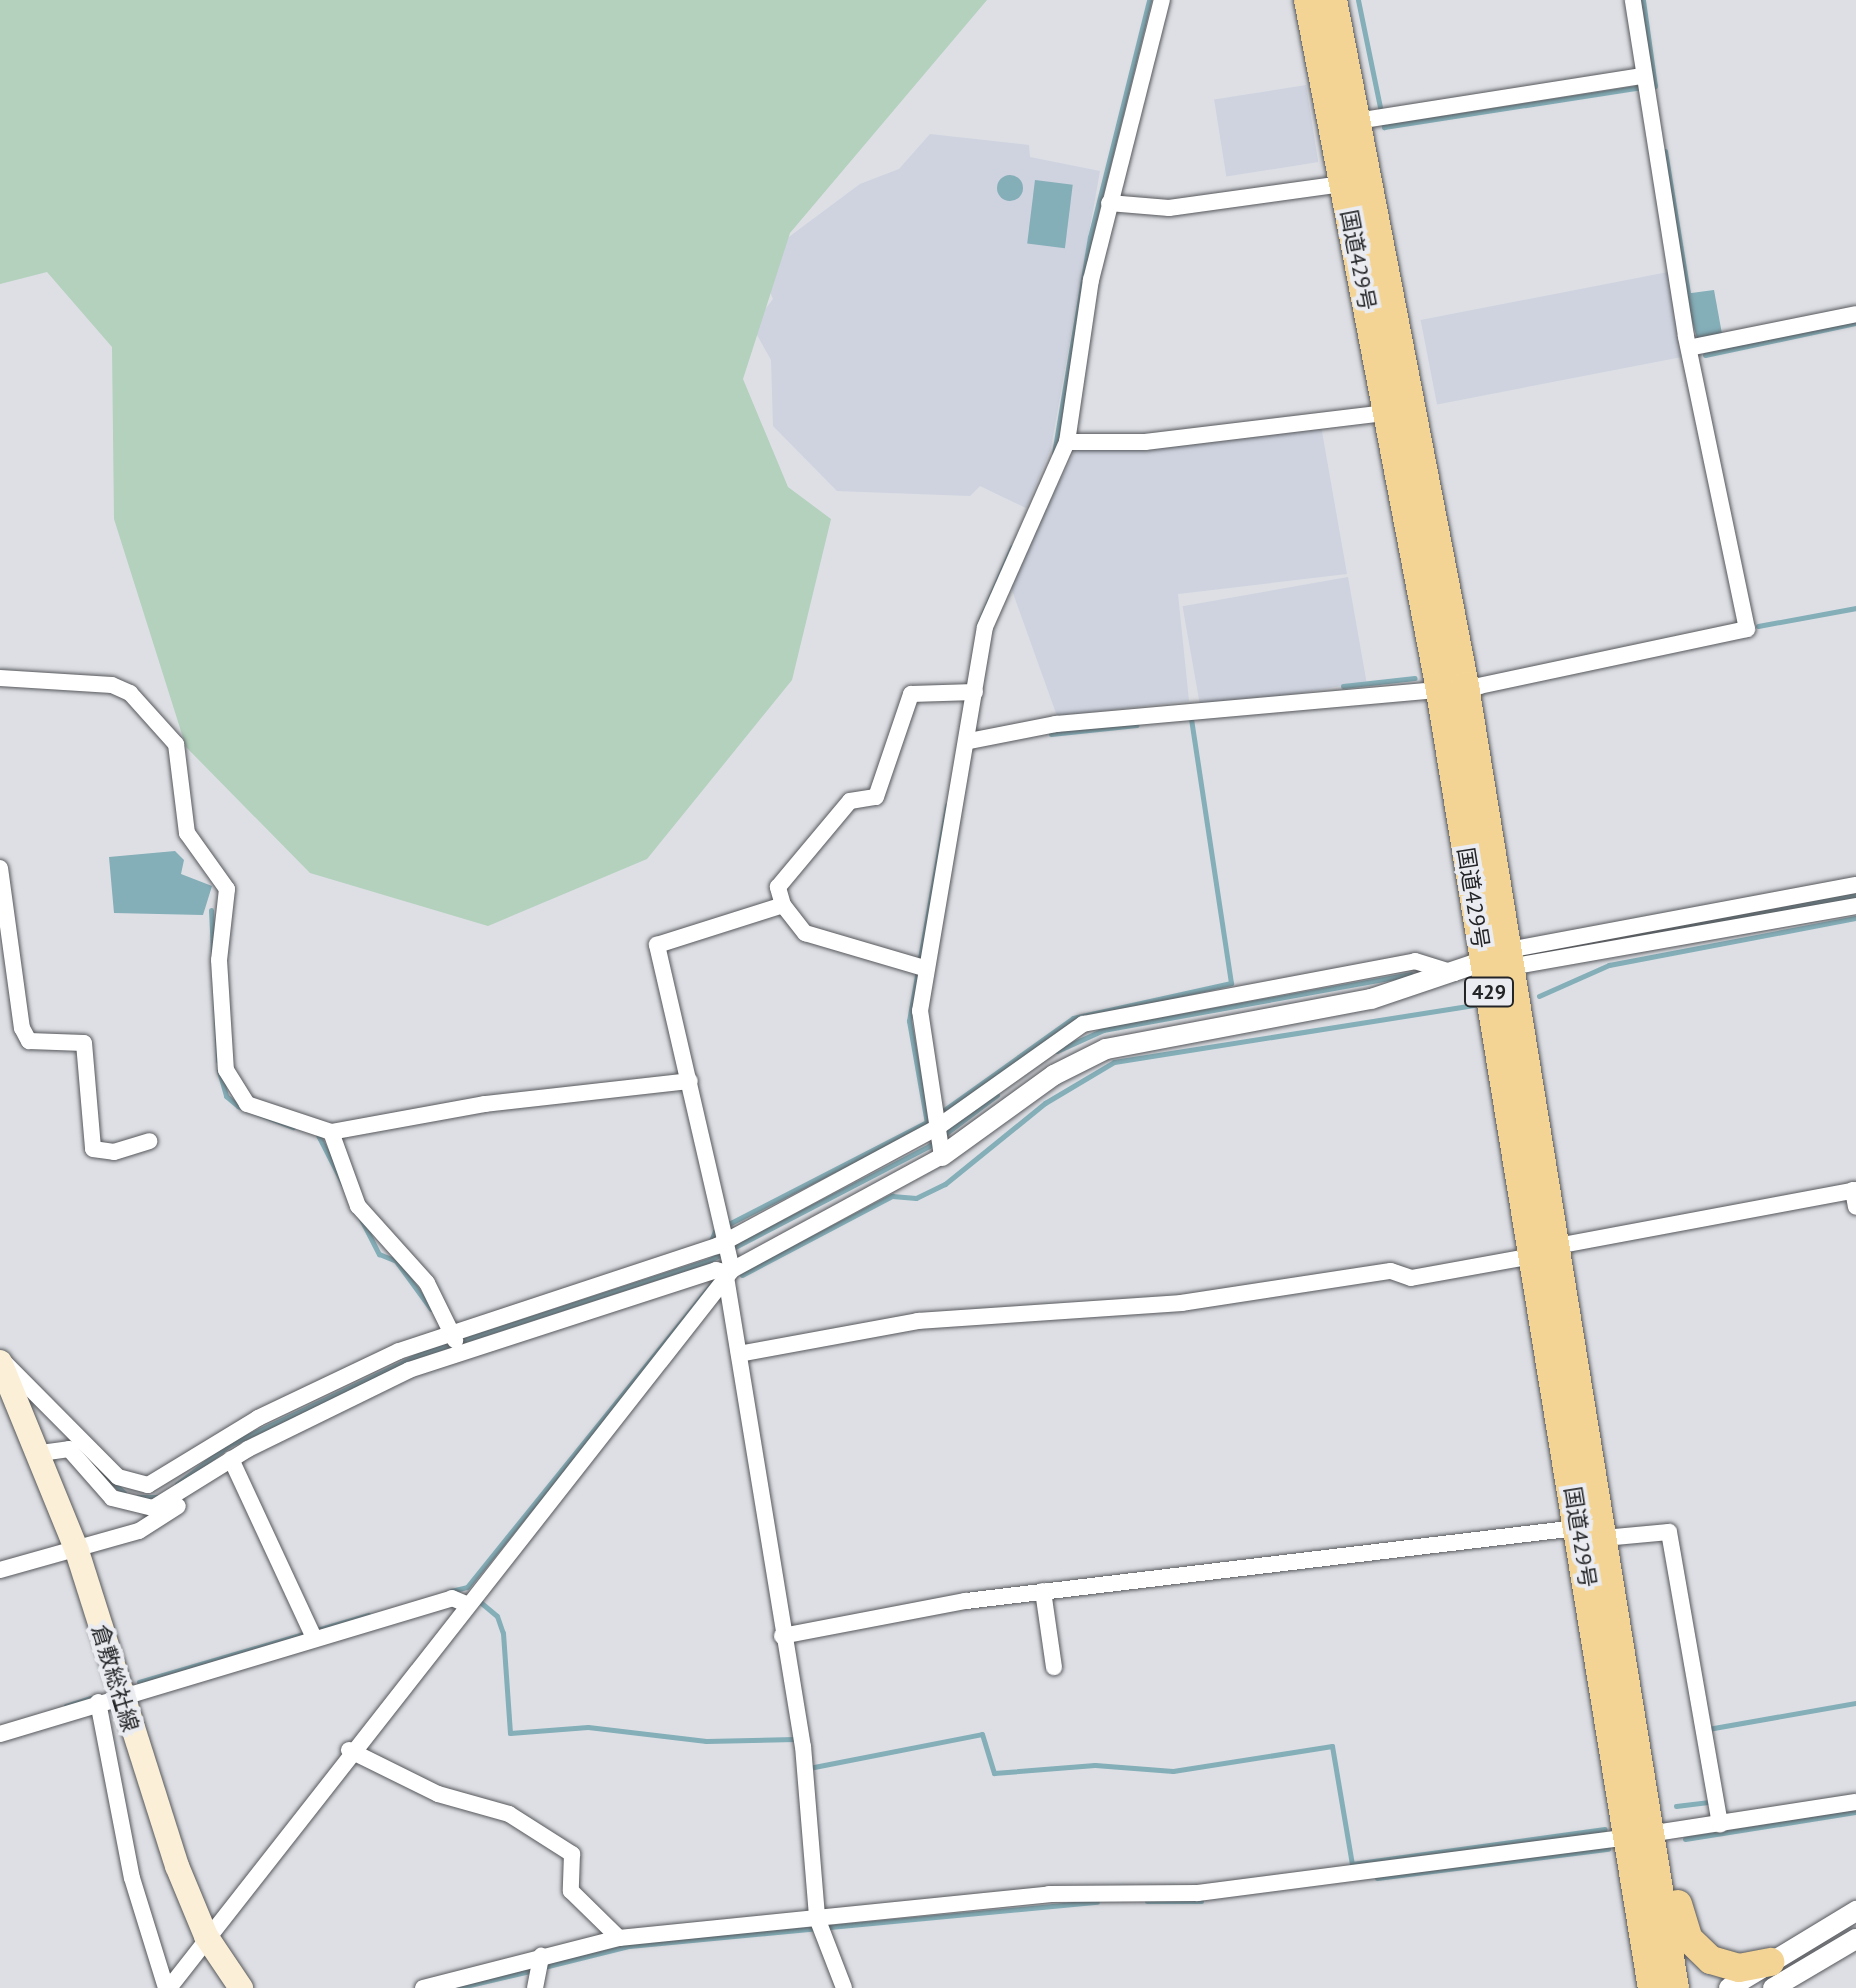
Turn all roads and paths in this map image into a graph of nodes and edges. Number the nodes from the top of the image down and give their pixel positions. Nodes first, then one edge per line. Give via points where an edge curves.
1 (1162, 0) edge
2 (1308, 0) edge
3 (1333, 0) edge
4 (1633, 0) edge
5 (1643, 82) junction
6 (1373, 119) junction
7 (1356, 181) junction
8 (1109, 203) junction
9 (1856, 314) edge
10 (1702, 346) junction
11 (1401, 411) junction
12 (1067, 442) junction
13 (0, 678) edge
14 (1452, 685) junction
15 (970, 691) junction
16 (969, 741) junction
17 (0, 868) edge
18 (1856, 885) edge
19 (783, 905) junction
20 (1856, 906) edge
21 (1511, 959) junction
22 (1484, 961) junction
23 (919, 967) junction
24 (1454, 973) junction
25 (690, 1081) junction
26 (331, 1132) junction
27 (938, 1132) junction
28 (149, 1141) dead end
29 (1855, 1196) edge
30 (1549, 1251) junction
31 (727, 1253) junction
32 (456, 1343) junction
33 (739, 1354) junction
34 (0, 1360) edge
35 (41, 1453) junction
36 (231, 1459) junction
37 (205, 1475) junction
38 (1595, 1531) junction
39 (77, 1551) junction
40 (0, 1570) edge
41 (1043, 1591) junction
42 (464, 1603) junction
43 (312, 1633) junction
44 (782, 1636) junction
45 (1054, 1667) dead end
46 (110, 1698) junction
47 (0, 1734) edge
48 (349, 1750) junction
49 (1856, 1802) edge
50 (1720, 1825) junction
51 (1647, 1840) junction
52 (1856, 1911) edge
53 (819, 1924) junction
54 (206, 1936) junction
55 (619, 1938) junction
56 (1856, 1939) edge
57 (542, 1962) junction
58 (1772, 1975) edge
59 (167, 1988) edge
60 (241, 1988) edge
61 (423, 1988) edge
62 (535, 1988) edge
63 (844, 1988) edge
64 (1652, 1988) edge
65 (1675, 1988) edge
66 (1729, 1988) edge

1 - 8 street
2 - 7 highway, 国道429号 / 429
3 - 6 highway, 国道429号 / 429
4 - 5 street
5 - 6 street
5 - 10 street
6 - 7 highway, 国道429号 / 429
7 - 8 street via 1169,208
7 - 11 highway, 国道429号 / 429
8 - 12 street
9 - 10 street
10 - 14 street via 1747,629
11 - 12 street via 1145,442
11 - 14 highway, 国道429号 / 429
12 - 15 street via 994,600
13 - 26 street via 112,685 168,730 182,764 187,833 227,889 219,960 229,1080 247,1104 266,1114
14 - 16 street via 1056,724
14 - 21 highway, 国道429号 / 429
14 - 22 highway, 国道429号 / 429
15 - 16 street
15 - 19 street via 911,694 876,797 850,801 778,887
16 - 23 street
17 - 28 street via 22,1028 39,1043 84,1043 93,1149 114,1152
18 - 21 street
19 - 23 street via 805,933
19 - 25 street via 657,945
20 - 21 street
21 - 22 street
21 - 30 highway, 国道429号 / 429
22 - 24 street
22 - 30 highway, 国道429号 / 429
23 - 27 street via 919,1030
24 - 27 street via 1371,999 1106,1049
24 - 27 street via 1415,961 1083,1024
25 - 26 street via 485,1104
25 - 31 street
26 - 32 street via 358,1206 427,1283
27 - 31 street
27 - 31 street
29 - 30 street
30 - 33 street via 1411,1278 1391,1271 1181,1303 918,1321
30 - 38 highway, 国道429号 / 429
31 - 32 street via 658,1270
31 - 32 street via 716,1270
31 - 33 street
31 - 42 street
32 - 34 street via 258,1418 148,1485 118,1477
32 - 36 street
33 - 44 street
34 - 35 main road, 倉敷総社線
35 - 37 street via 69,1449 112,1498 130,1507 164,1504
35 - 39 main road, 倉敷総社線
36 - 37 street
36 - 43 street
37 - 39 street via 188,1500 139,1531
38 - 41 street
38 - 50 street via 1669,1532
38 - 51 highway, 国道429号 / 429
39 - 40 street
39 - 46 main road, 倉敷総社線
41 - 44 street
41 - 45 street
42 - 43 street via 452,1598
42 - 48 street
43 - 46 street
44 - 53 street via 803,1746
46 - 47 street
46 - 54 main road, 倉敷総社線
46 - 59 street via 132,1878
48 - 54 street
48 - 55 street via 438,1794 509,1814 572,1854 571,1891
49 - 50 street
50 - 51 street
51 - 53 street via 1198,1893 1049,1894
51 - 58 highway via 1685,1931 1700,1951 1730,1967
51 - 64 highway, 国道429号 / 429
51 - 65 highway, 国道429号 / 429
52 - 58 street
53 - 55 street
53 - 63 street
54 - 59 street
54 - 60 main road, 倉敷総社線
55 - 57 street
56 - 58 street
57 - 61 street
57 - 62 street
58 - 66 street

